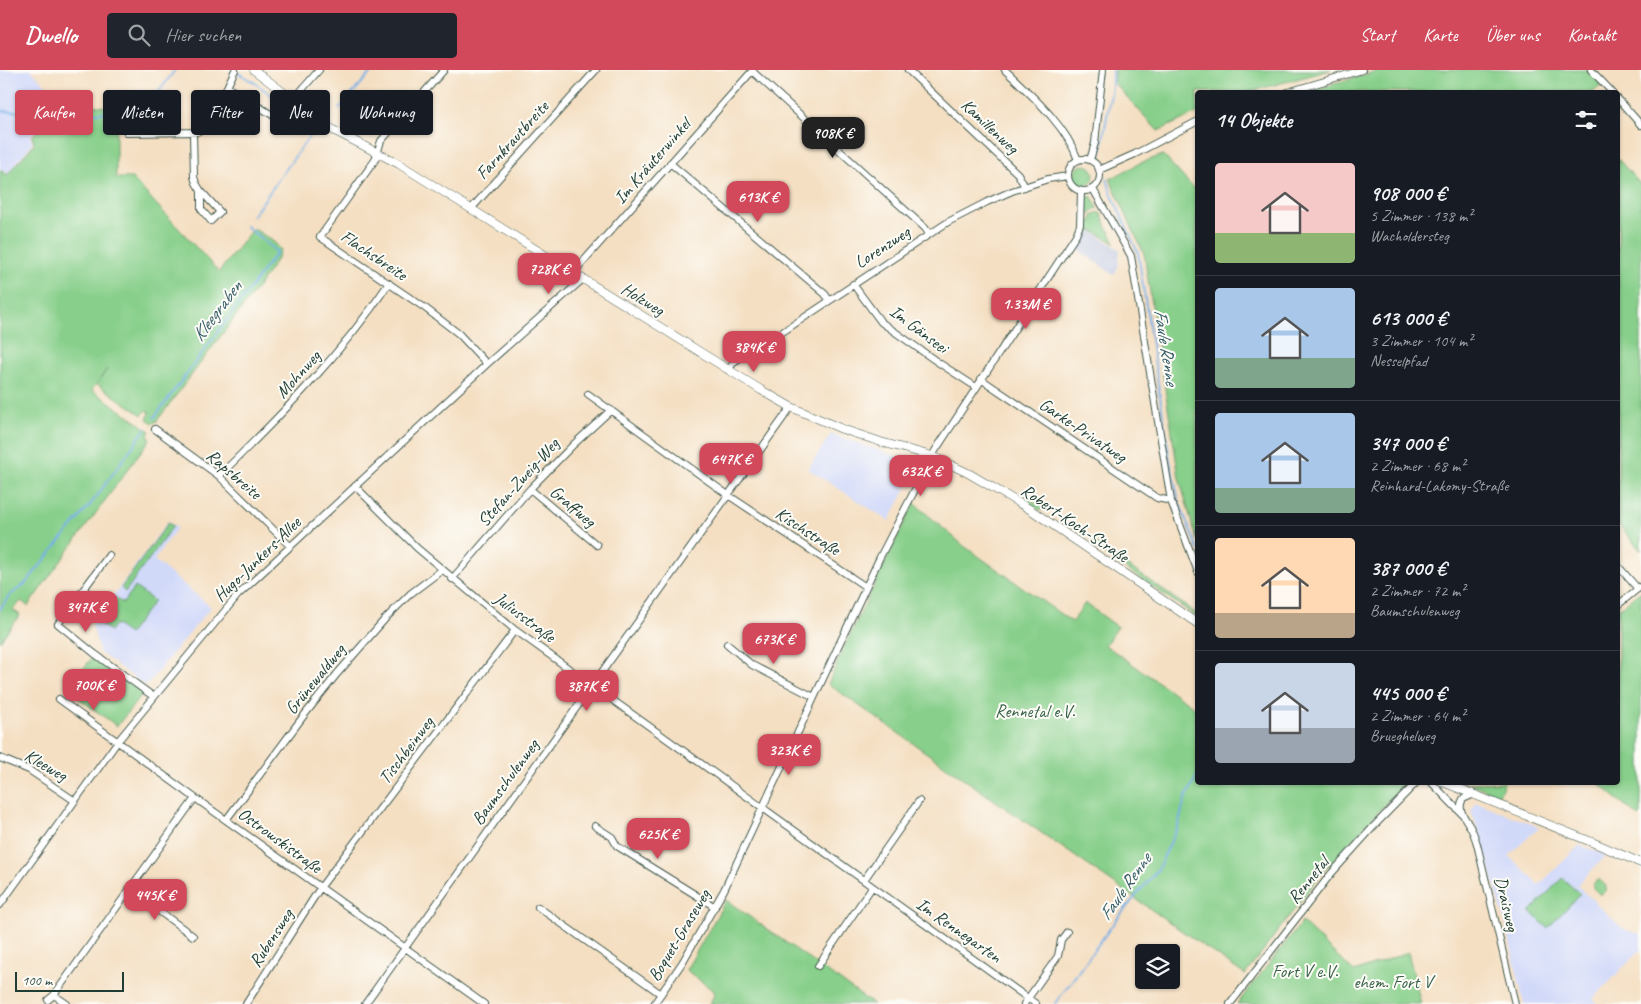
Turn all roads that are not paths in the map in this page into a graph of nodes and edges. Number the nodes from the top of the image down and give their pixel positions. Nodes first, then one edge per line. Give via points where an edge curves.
1 (254, 70) edge
2 (319, 70) edge
3 (444, 70) edge
4 (596, 70) edge
5 (752, 70) edge
6 (908, 70) edge
7 (1005, 70) edge
8 (1103, 70) edge
9 (1362, 70) edge
10 (1591, 70) edge
11 (234, 72) edge
12 (227, 87) junction
13 (225, 90) edge
14 (280, 90) edge
15 (302, 90) edge
16 (1295, 90) edge
17 (1610, 90) edge
18 (1620, 101) edge
19 (270, 114) edge
20 (1195, 123) edge
21 (1641, 125) edge
22 (330, 130) edge
23 (193, 135) edge
24 (378, 153) junction
25 (1078, 160) junction
26 (1090, 160) junction
27 (670, 163) junction
28 (1099, 170) junction
29 (1068, 176) junction
30 (1025, 187) junction
31 (1093, 189) junction
32 (201, 191) dead end
33 (1081, 191) junction
34 (471, 208) junction
35 (929, 234) junction
36 (574, 273) junction
37 (582, 279) junction
38 (389, 283) junction
39 (853, 284) junction
40 (830, 300) junction
41 (487, 364) junction
42 (728, 370) junction
43 (981, 379) junction
44 (976, 387) junction
45 (588, 394) dead end
46 (791, 407) junction
47 (611, 410) junction
48 (155, 429) dead end
49 (932, 456) junction
50 (218, 476) junction
51 (355, 486) junction
52 (530, 489) junction
53 (728, 496) junction
54 (1171, 501) junction
55 (597, 545) dead end
56 (290, 546) junction
57 (109, 555) dead end
58 (1195, 564) edge
59 (1620, 568) edge
60 (442, 570) junction
61 (452, 579) junction
62 (866, 587) junction
63 (1640, 588) edge
64 (1620, 603) edge
65 (1195, 622) edge
66 (515, 630) junction
67 (727, 644) dead end
68 (593, 686) junction
69 (154, 697) junction
70 (814, 697) junction
71 (59, 698) dead end
72 (118, 741) junction
73 (0, 758) edge
74 (1414, 785) edge
75 (1435, 785) edge
76 (1452, 785) edge
77 (1474, 794) junction
78 (195, 798) junction
79 (919, 800) dead end
80 (75, 801) junction
81 (763, 808) junction
82 (1462, 814) junction
83 (226, 820) junction
84 (595, 826) dead end
85 (1641, 863) edge
86 (864, 880) junction
87 (872, 887) junction
88 (320, 888) junction
89 (129, 889) junction
90 (0, 905) edge
91 (538, 906) dead end
92 (715, 907) junction
93 (1067, 932) dead end
94 (193, 936) dead end
95 (406, 948) junction
96 (818, 966) dead end
97 (661, 994) junction
98 (54, 995) junction
99 (1028, 998) junction
100 (48, 1000) dead end
101 (67, 1004) edge
102 (246, 1004) edge
103 (365, 1004) edge
104 (484, 1004) edge
105 (654, 1004) edge
106 (1024, 1004) edge
107 (1036, 1004) edge
108 (1230, 1004) edge
109 (1515, 1004) edge

1 - 14 street, Holzweg
2 - 15 street
3 - 24 street via 381,141
4 - 34 street, Farnkrautbreite
5 - 27 street, Im Kräuterwinkel
5 - 35 street
6 - 30 street, Kamillenweg via 1018,174
7 - 25 street via 1033,96 1074,149
8 - 26 street via 1095,143
9 - 16 street
10 - 17 street
11 - 12 street
12 - 13 street
12 - 19 street
18 - 21 street
20 - 28 street
22 - 24 street, Holzweg
23 - 32 street via 194,177
24 - 34 street, Holzweg
24 - 38 street, Flachsbreite via 320,237
25 - 26 street
25 - 29 street via 1070,167
26 - 28 street
27 - 36 street, Im Kräuterwinkel
27 - 40 street
28 - 31 street via 1099,180
29 - 30 street, Lorenzweg
29 - 33 street via 1072,186
30 - 35 street, Lorenzweg via 987,202
31 - 33 street
31 - 54 street via 1131,256
33 - 43 street, Boquet-Graseweg via 1080,225 1076,235
34 - 36 street, Holzweg
35 - 39 street, Lorenzweg
36 - 37 street, Holzweg
37 - 41 street, Hugo-Junkers-Allee
37 - 42 street, Holzweg
38 - 41 street, Flachsbreite via 459,334
38 - 50 street, Mohnweg via 317,377
39 - 40 street, Lorenzweg
39 - 44 street, Im Gänseei via 881,322
40 - 42 street, Lorenzweg via 735,361
41 - 51 street, Hugo-Junkers-Allee
42 - 46 street, Holzweg
43 - 44 street, Boquet-Graseweg
43 - 54 street, Garke-Privatweg via 1157,498
44 - 49 street, Boquet-Graseweg
45 - 47 street, Kischstraße
46 - 49 street, Holzweg via 852,433
46 - 53 street, Baumschulenweg
47 - 52 street, Stefan-Zweig-Weg
47 - 53 street, Kischstraße
48 - 50 street, Rapsbreite
49 - 62 street, Boquet-Graseweg
49 - 65 street, Robert-Koch-Straße via 1031,510
50 - 56 street, Rapsbreite
51 - 56 street, Hugo-Junkers-Allee
51 - 60 street, Juliusstraße
52 - 55 street, Graffweg
52 - 61 street, Stefan-Zweig-Weg
53 - 62 street, Kischstraße
53 - 68 street, Baumschulenweg
54 - 58 street
56 - 69 street, Hugo-Junkers-Allee via 238,594
57 - 69 street via 58,624
59 - 63 street
60 - 61 street, Juliusstraße
60 - 83 street, Grünewaldweg via 410,594 349,660
61 - 66 street, Juliusstraße
62 - 70 street, Boquet-Graseweg
63 - 64 street
66 - 68 street, Juliusstraße
66 - 88 street, Tischbeinweg
67 - 70 street via 752,665
68 - 81 street, Juliusstraße
68 - 95 street, Baumschulenweg
69 - 72 street, Hugo-Junkers-Allee
70 - 81 street, Boquet-Graseweg
71 - 72 street, Ostrowskistraße
72 - 78 street, Ostrowskistraße
72 - 80 street, Hugo-Junkers-Allee
73 - 80 street, Kleeweg via 28,770
74 - 108 street, Rennetal via 1330,875
75 - 82 street, Draisweg
76 - 77 street
77 - 82 street via 1462,800
77 - 85 street
78 - 83 street, Ostrowskistraße
78 - 89 street
79 - 86 street
80 - 90 street, Hugo-Junkers-Allee
81 - 86 street, Im Rennegarten
81 - 92 street, Boquet-Graseweg
82 - 109 street, Draisweg via 1477,844
83 - 88 street, Ostrowskistraße
84 - 92 street via 612,837 617,846
86 - 87 street, Im Rennegarten
87 - 96 street
87 - 99 street, Im Rennegarten
88 - 95 street, Ostrowskistraße
88 - 102 street, Rubensweg
89 - 94 street
89 - 98 street
91 - 97 street
92 - 97 street, Boquet-Graseweg
93 - 99 street via 1061,940 1058,956
95 - 103 street, Baumschulenweg
95 - 104 street, Ostrowskistraße
97 - 105 street, Boquet-Graseweg
98 - 100 street
98 - 101 street
99 - 106 street
99 - 107 street, Im Rennegarten

